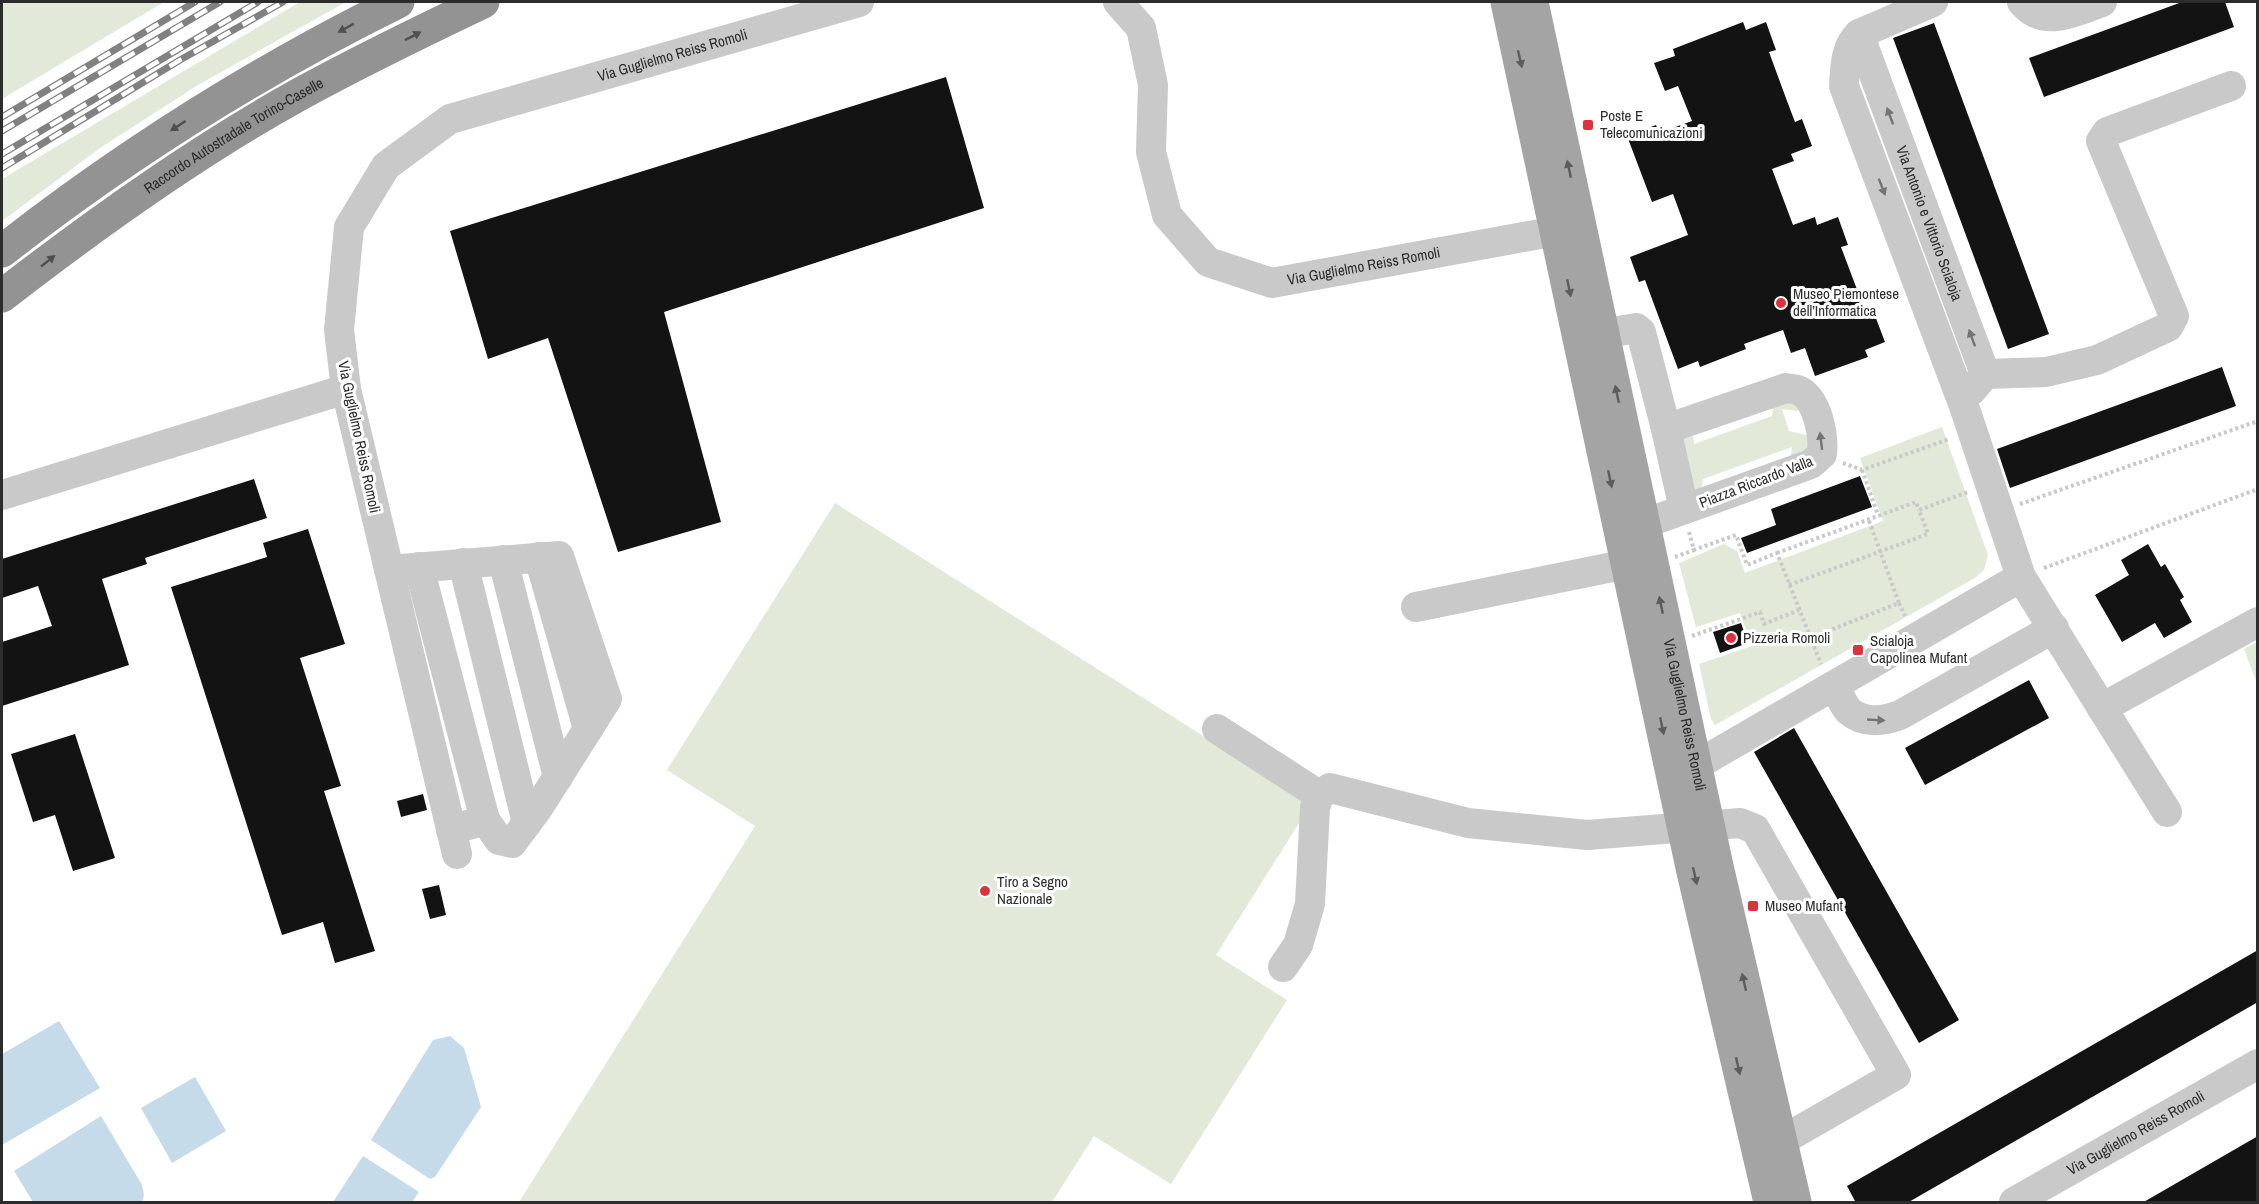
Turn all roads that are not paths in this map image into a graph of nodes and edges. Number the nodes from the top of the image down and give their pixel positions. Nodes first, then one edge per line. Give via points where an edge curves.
1 (398, 2) edge
2 (483, 2) edge
3 (859, 2) edge
4 (1119, 2) edge
5 (1507, 2) edge
6 (1532, 2) edge
7 (1933, 2) edge
8 (2022, 2) edge
9 (2102, 2) edge
10 (1859, 34) junction
11 (2231, 86) dead end
12 (1569, 229) junction
13 (2, 251) edge
14 (2, 296) edge
15 (1592, 335) junction
16 (1985, 374) junction
17 (346, 389) junction
18 (1969, 420) junction
19 (1666, 429) junction
20 (2, 495) edge
21 (1684, 509) junction
22 (1632, 528) junction
23 (503, 560) junction
24 (1650, 560) junction
25 (463, 563) junction
26 (419, 567) junction
27 (389, 570) junction
28 (2021, 577) junction
29 (1416, 607) dead end
30 (2258, 622) edge
31 (2054, 628) junction
32 (1834, 686) junction
33 (2102, 708) junction
34 (1217, 729) dead end
35 (1684, 772) junction
36 (558, 777) junction
37 (1319, 795) junction
38 (2167, 812) dead end
39 (485, 820) junction
40 (527, 823) junction
41 (1696, 827) junction
42 (1283, 967) dead end
43 (2258, 1064) edge
44 (1769, 1143) junction
45 (1770, 1203) edge
46 (1796, 1203) edge
47 (2014, 1203) edge

1 -> 13 highway via 290,58 204,109 123,162
14 -> 2 highway, Raccordo Autostradale Torino-Caselle via 145,191 235,134 299,95
3 - 17 street, Via Guglielmo Reiss Romoli via 450,118 386,166 349,227 339,330
4 - 12 street, Via Guglielmo Reiss Romoli via 1141,28 1153,85 1151,152 1167,215 1208,262 1272,283
5 -> 12 main road, Via Guglielmo Reiss Romoli
12 -> 6 main road, Via Guglielmo Reiss Romoli
7 - 10 street
8 - 9 street via 2047,18
16 -> 10 street, Via Antonio e Vittorio Scialoja
10 -> 18 street, Via Antonio e Vittorio Scialoja via 1845,62 1844,87
11 - 16 street via 2107,132 2101,141 2174,316 2168,327 2097,360 2046,372
12 - 15 main road, Via Guglielmo Reiss Romoli
15 - 19 street via 1628,328 1641,332
15 - 22 main road, Via Guglielmo Reiss Romoli
16 - 18 street via 1972,388
17 - 20 street
17 - 27 street, Via Guglielmo Reiss Romoli
18 - 28 street, Via Antonio e Vittorio Scialoja
19 - 21 street, Piazza Riccardo Valla
21 -> 19 street, Piazza Riccardo Valla via 1811,464 1822,454 1823,440 1812,404 1800,391 1786,388
21 - 22 street
22 - 24 main road, Via Guglielmo Reiss Romoli
23 - 25 street
23 - 36 street
23 - 36 street via 539,558 588,729
24 - 29 street
24 - 35 main road, Via Guglielmo Reiss Romoli
25 - 26 street
25 - 40 street
26 - 27 street
26 - 39 street
27 - 39 street, Via Guglielmo Reiss Romoli via 454,842
28 - 31 street, Via Antonio e Vittorio Scialoja
28 - 32 street
30 - 33 street
32 -> 31 street via 1849,710 1872,721 1886,721
31 - 33 street, Via Antonio e Vittorio Scialoja
32 - 35 street
33 - 38 street, Via Antonio e Vittorio Scialoja
34 - 37 street
35 - 41 main road, Via Guglielmo Reiss Romoli
36 - 40 street
37 - 41 street via 1330,788 1468,823 1587,835
37 - 42 street via 1310,903 1298,945
39 - 40 street via 499,840 512,843
41 - 44 main road, Via Guglielmo Reiss Romoli
41 - 44 street via 1740,823 1755,829 1896,1075
43 - 47 street, Via Guglielmo Reiss Romoli
44 - 45 main road, Via Guglielmo Reiss Romoli
44 - 46 main road, Via Guglielmo Reiss Romoli

